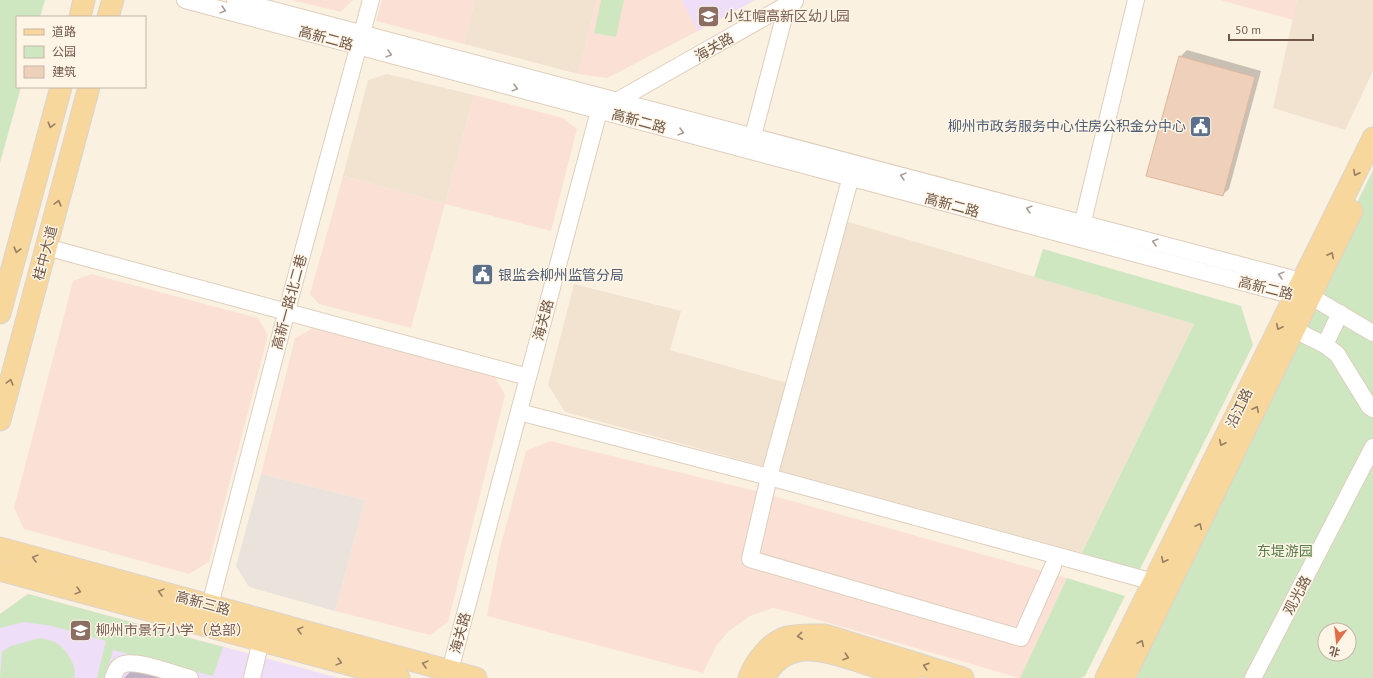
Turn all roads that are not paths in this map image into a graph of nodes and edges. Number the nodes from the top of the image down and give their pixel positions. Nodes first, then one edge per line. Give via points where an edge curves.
1 (84, 0) edge
2 (113, 0) edge
3 (185, 0) edge
4 (235, 0) edge
5 (371, 0) edge
6 (795, 0) edge
7 (1136, 0) edge
8 (80, 16) edge
9 (108, 16) edge
10 (360, 40) junction
11 (61, 88) edge
12 (89, 88) edge
13 (619, 101) junction
14 (599, 111) junction
15 (757, 137) junction
16 (1373, 138) edge
17 (852, 170) junction
18 (1373, 170) edge
19 (1080, 231) junction
20 (46, 247) junction
21 (1302, 291) junction
22 (287, 310) junction
23 (0, 313) edge
24 (1340, 313) junction
25 (1295, 330) junction
26 (1373, 333) edge
27 (1325, 345) junction
28 (528, 377) junction
29 (1373, 410) edge
30 (519, 412) junction
31 (0, 420) edge
32 (1373, 447) edge
33 (768, 483) junction
34 (0, 548) edge
35 (1053, 566) junction
36 (0, 570) edge
37 (1151, 587) junction
38 (210, 605) junction
39 (261, 641) junction
40 (449, 674) edge
41 (113, 678) edge
42 (190, 678) edge
43 (252, 678) edge
44 (399, 678) edge
45 (476, 678) edge
46 (749, 678) edge
47 (764, 678) edge
48 (910, 678) edge
49 (963, 678) edge
50 (1106, 678) edge
51 (1124, 678) edge
52 (1253, 678) edge

1 - 8 main road
2 - 9 main road
3 -> 10 street, 高新二路
4 - 10 street, 高新二路
5 - 10 street, 高新一路北二巷
6 - 13 street, 海关路
6 - 15 street via 783,21
7 - 19 street
10 - 13 street, 高新二路
10 -> 14 street, 高新二路
10 - 22 street, 高新一路北二巷
11 -> 23 main road, 桂中大道
20 -> 12 main road, 桂中大道
13 - 14 street, 海关路
13 - 15 street, 高新二路
14 -> 17 street, 高新二路
14 - 28 street, 海关路
15 - 17 street, 高新二路
16 -> 21 main road, 沿江路
17 - 19 street, 高新二路
17 - 33 street
21 -> 18 main road, 沿江路
19 - 21 street, 高新二路
20 - 22 street
31 -> 20 main road, 桂中大道
21 - 24 street, 高新二路
21 - 25 main road, 沿江路
21 -> 37 main road, 沿江路
22 - 28 street
22 - 38 street, 高新一路北二巷
24 - 26 street, 高新二路
24 - 27 street
25 - 27 street
51 -> 25 main road, 沿江路
27 - 29 street via 1336,354
28 - 30 street, 海关路
30 - 33 street
30 - 40 street, 海关路
32 - 52 street, 观光路
33 - 35 street
33 - 35 street via 750,559 1021,638
33 - 37 street
38 -> 34 main road, 高新三路
35 - 37 street
36 -> 39 main road, 高新三路
37 - 50 main road, 沿江路
40 -> 38 main road, 高新三路
39 - 43 street
39 -> 44 main road, 高新三路
40 - 45 main road, 高新三路
41 - 42 street via 115,670 122,664 135,664
49 -> 46 main road via 825,635 787,638 774,645 759,658
47 -> 48 main road via 771,666 789,653 809,649 828,652

